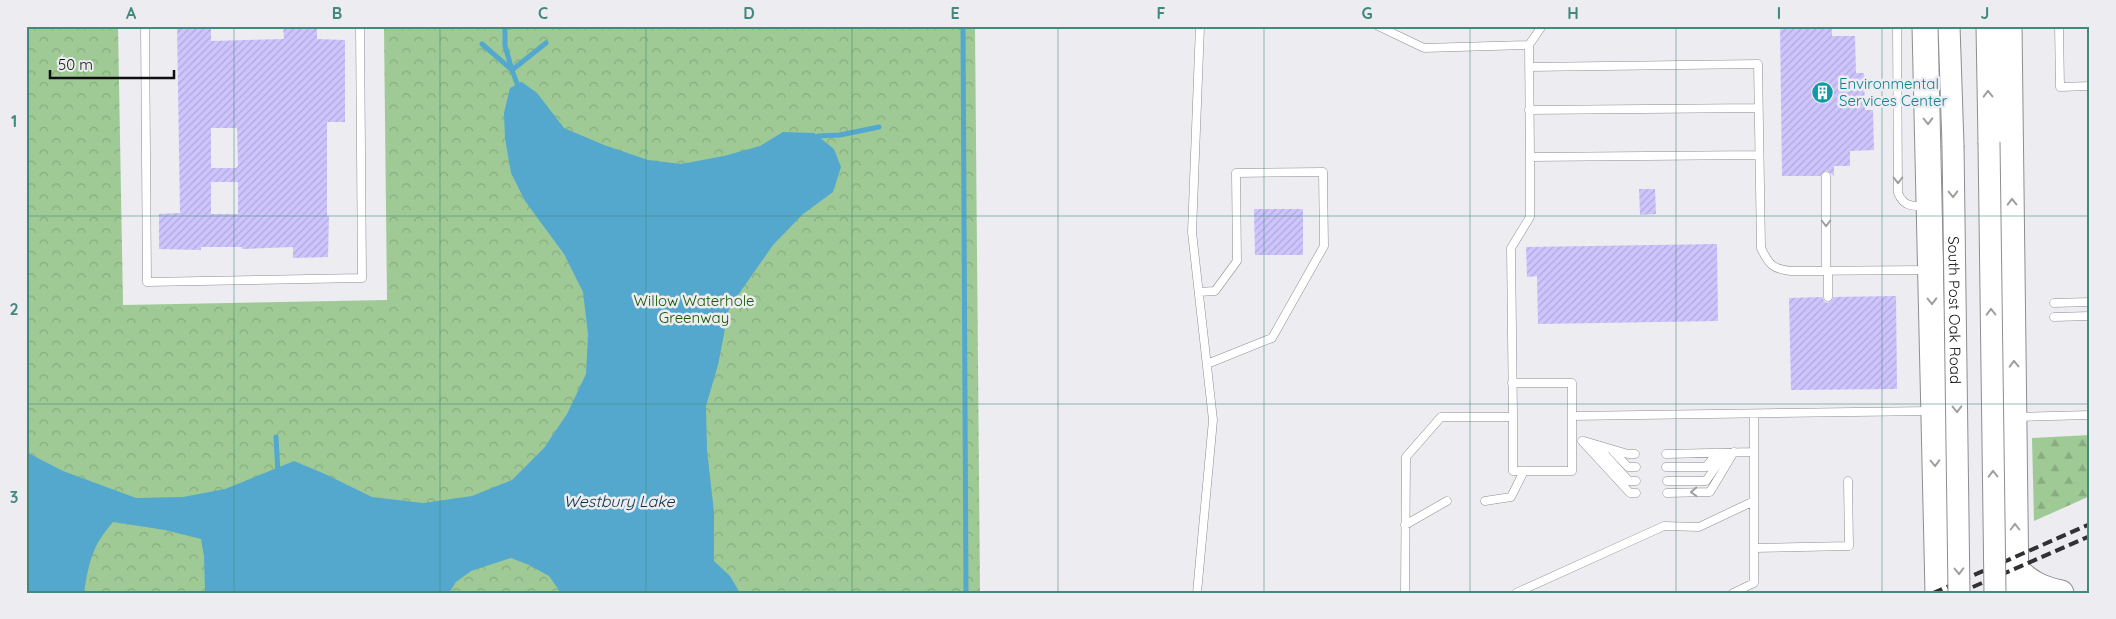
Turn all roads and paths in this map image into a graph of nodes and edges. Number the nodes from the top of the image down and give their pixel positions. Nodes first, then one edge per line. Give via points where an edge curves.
1 (145, 26) edge
2 (360, 26) edge
3 (1200, 26) edge
4 (1378, 26) edge
5 (1542, 26) edge
6 (1897, 26) edge
7 (1925, 26) edge
8 (1949, 26) edge
9 (1987, 26) edge
10 (2009, 26) edge
11 (2059, 26) edge
12 (1529, 45) junction
13 (1529, 67) junction
14 (2090, 86) edge
15 (1758, 108) junction
16 (1529, 110) junction
17 (1759, 155) junction
18 (1530, 157) junction
19 (1826, 176) dead end
20 (1930, 206) junction
21 (1932, 270) junction
22 (1827, 271) junction
23 (1199, 292) junction
24 (1828, 297) dead end
25 (2090, 302) edge
26 (2054, 303) dead end
27 (2090, 316) edge
28 (2054, 317) dead end
29 (1207, 364) junction
30 (1512, 383) junction
31 (1935, 411) junction
32 (1754, 414) junction
33 (2090, 415) edge
34 (1572, 416) junction
35 (1513, 417) junction
36 (2015, 417) junction
37 (1572, 438) junction
38 (1582, 441) junction
39 (1595, 444) junction
40 (1611, 449) junction
41 (1734, 452) junction
42 (1754, 452) junction
43 (1721, 453) junction
44 (1635, 454) dead end
45 (1666, 454) dead end
46 (1636, 467) dead end
47 (1666, 467) dead end
48 (1524, 471) junction
49 (1636, 481) dead end
50 (1667, 481) dead end
51 (1848, 481) dead end
52 (1636, 493) dead end
53 (1667, 493) dead end
54 (1485, 501) dead end
55 (1754, 501) junction
56 (1447, 502) dead end
57 (1406, 525) junction
58 (1754, 548) junction
59 (2015, 568) junction
60 (1197, 593) edge
61 (1405, 593) edge
62 (1516, 593) edge
63 (1732, 593) edge
64 (1938, 593) edge
65 (1959, 593) edge
66 (1995, 593) edge
67 (2016, 593) edge
68 (2061, 593) edge

1 - 2 lane via 147,282 362,278
3 - 23 lane via 1192,232
4 - 12 lane via 1424,48
5 - 12 lane
6 -> 20 lane via 1898,193 1907,205
7 -> 20 highway
8 -> 65 main road, South Post Oak Road, bridge
66 -> 9 main road, bridge
36 -> 10 highway
11 - 14 lane via 2060,87
12 - 13 lane
13 - 15 lane via 1758,64
13 - 16 lane
15 - 16 lane
15 - 17 lane
16 - 18 lane
17 - 18 lane
17 - 22 lane via 1761,248 1768,262 1778,269 1791,271
18 - 30 lane via 1530,217 1511,248
19 -> 22 lane
20 - 21 highway
21 - 22 lane
21 -> 31 highway
22 - 24 lane
23 - 29 lane
23 - 29 lane via 1215,290 1237,261 1236,173 1323,172 1324,246 1272,338
25 - 26 lane
27 - 28 lane
29 - 60 lane via 1213,420
30 - 34 lane via 1572,383
30 - 35 lane
31 - 32 lane
31 -> 64 highway
32 - 34 lane
32 - 42 lane
33 - 36 lane
34 - 37 lane
35 - 48 lane via 1513,471
35 - 57 lane via 1441,418 1406,457
59 -> 36 highway
37 - 38 lane
37 - 48 lane via 1572,471
38 - 39 lane
38 - 52 lane via 1630,493
39 - 40 lane
39 - 49 lane via 1629,481
40 - 44 lane
40 - 46 lane via 1628,467
41 - 42 lane
41 - 43 lane
41 -> 53 lane via 1710,492
42 - 55 lane
43 - 45 lane
43 - 47 lane via 1706,467
43 - 50 lane via 1706,481
48 - 54 lane via 1511,496
51 - 58 lane via 1849,546
55 - 58 lane
55 - 62 lane via 1699,527 1664,526
56 - 57 lane
57 - 61 lane
58 - 63 lane via 1754,583
59 - 67 highway
59 - 68 highway via 2025,579 2043,589

